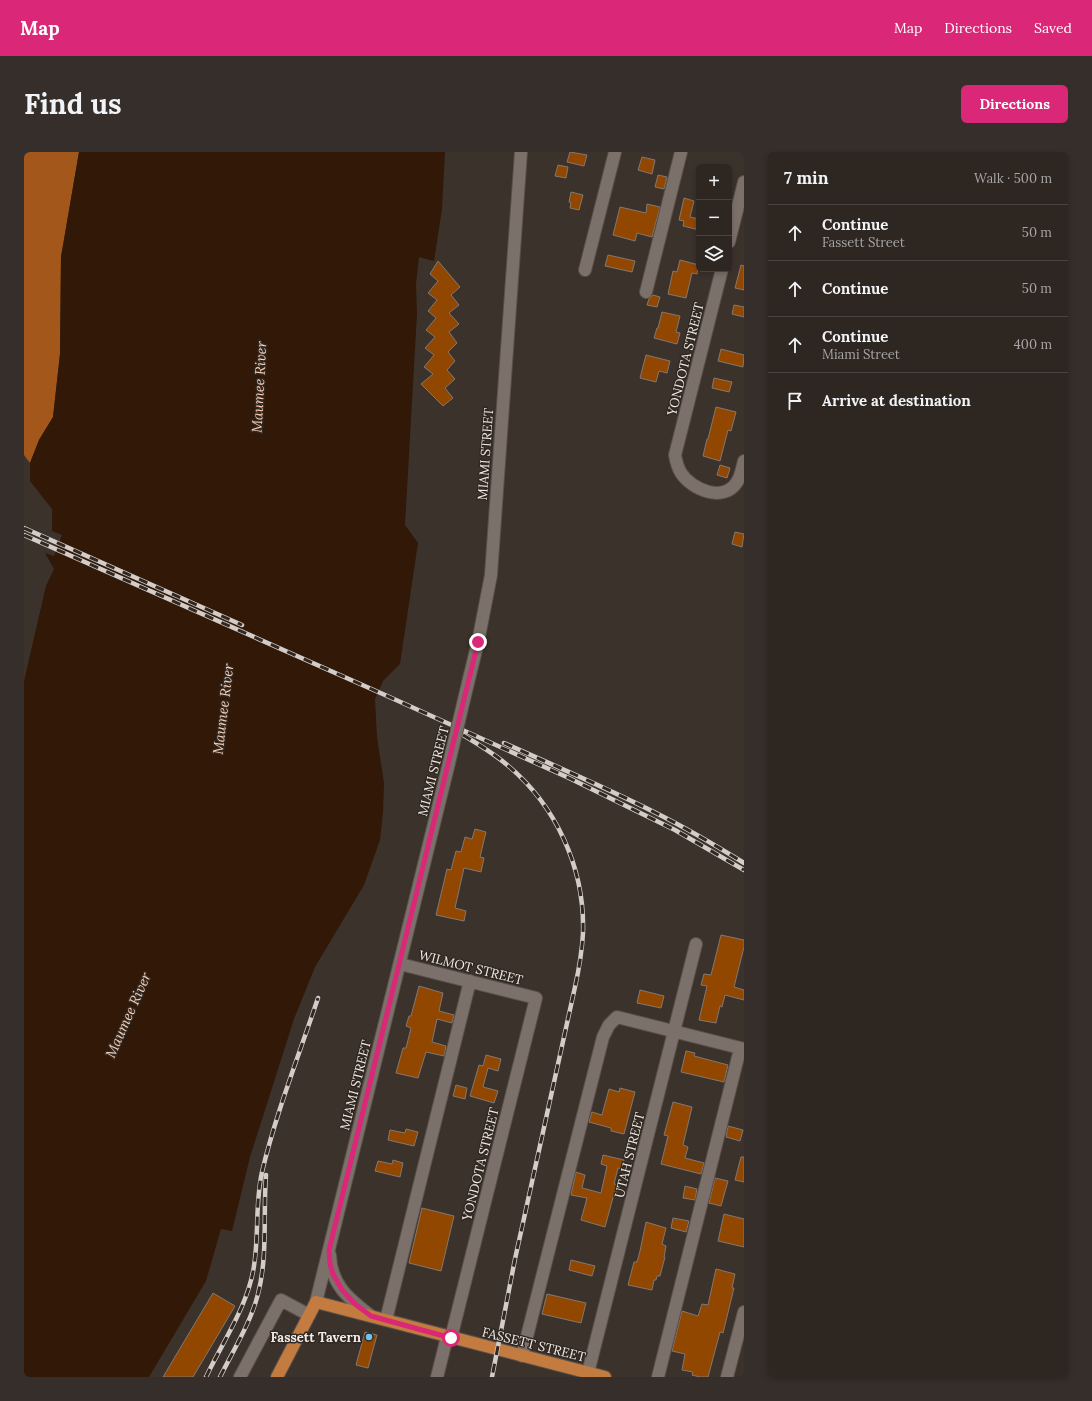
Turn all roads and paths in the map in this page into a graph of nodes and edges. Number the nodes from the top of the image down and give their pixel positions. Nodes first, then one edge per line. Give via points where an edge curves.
1 (521, 152) edge
2 (615, 152) edge
3 (681, 152) edge
4 (744, 182) edge
5 (730, 236) edge
6 (585, 270) dead end
7 (721, 272) edge
8 (646, 292) dead end
9 (744, 461) edge
10 (696, 944) dead end
11 (400, 964) junction
12 (470, 981) junction
13 (536, 998) joint
14 (674, 1032) junction
15 (742, 1049) edge
16 (329, 1250) junction
17 (316, 1302) junction
18 (744, 1312) edge
19 (309, 1315) junction
20 (371, 1316) junction
21 (386, 1320) junction
22 (449, 1337) junction
23 (522, 1356) junction
24 (595, 1375) edge
25 (240, 1377) edge
26 (277, 1377) edge
27 (437, 1377) edge
28 (658, 1377) edge
29 (727, 1377) edge

1 - 11 street, MIAMI STREET, bridge via 491,575 478,642
2 - 6 street
3 - 8 street
4 - 5 street
7 - 9 street, YONDOTA STREET via 675,455 686,480 702,490 719,493 734,487
10 - 14 street, UTAH STREET
11 - 12 street, WILMOT STREET
11 - 16 street, MIAMI STREET
12 - 13 street, WILMOT STREET
12 - 21 street
13 - 22 street, YONDOTA STREET
14 - 15 street
14 - 23 street via 617,1017 609,1025 603,1038
14 - 24 street, UTAH STREET
15 - 28 street
16 - 17 street, MIAMI STREET
16 - 20 street via 333,1274 342,1290
17 - 19 main road, MIAMI STREET
17 - 20 main road, FASSETT STREET
18 - 29 street
19 - 25 street via 281,1300
19 - 26 main road, MIAMI STREET
20 - 21 main road, FASSETT STREET
21 - 22 main road, FASSETT STREET
22 - 23 main road, FASSETT STREET
22 - 27 street, YONDOTA STREET
23 - 24 main road, FASSETT STREET

